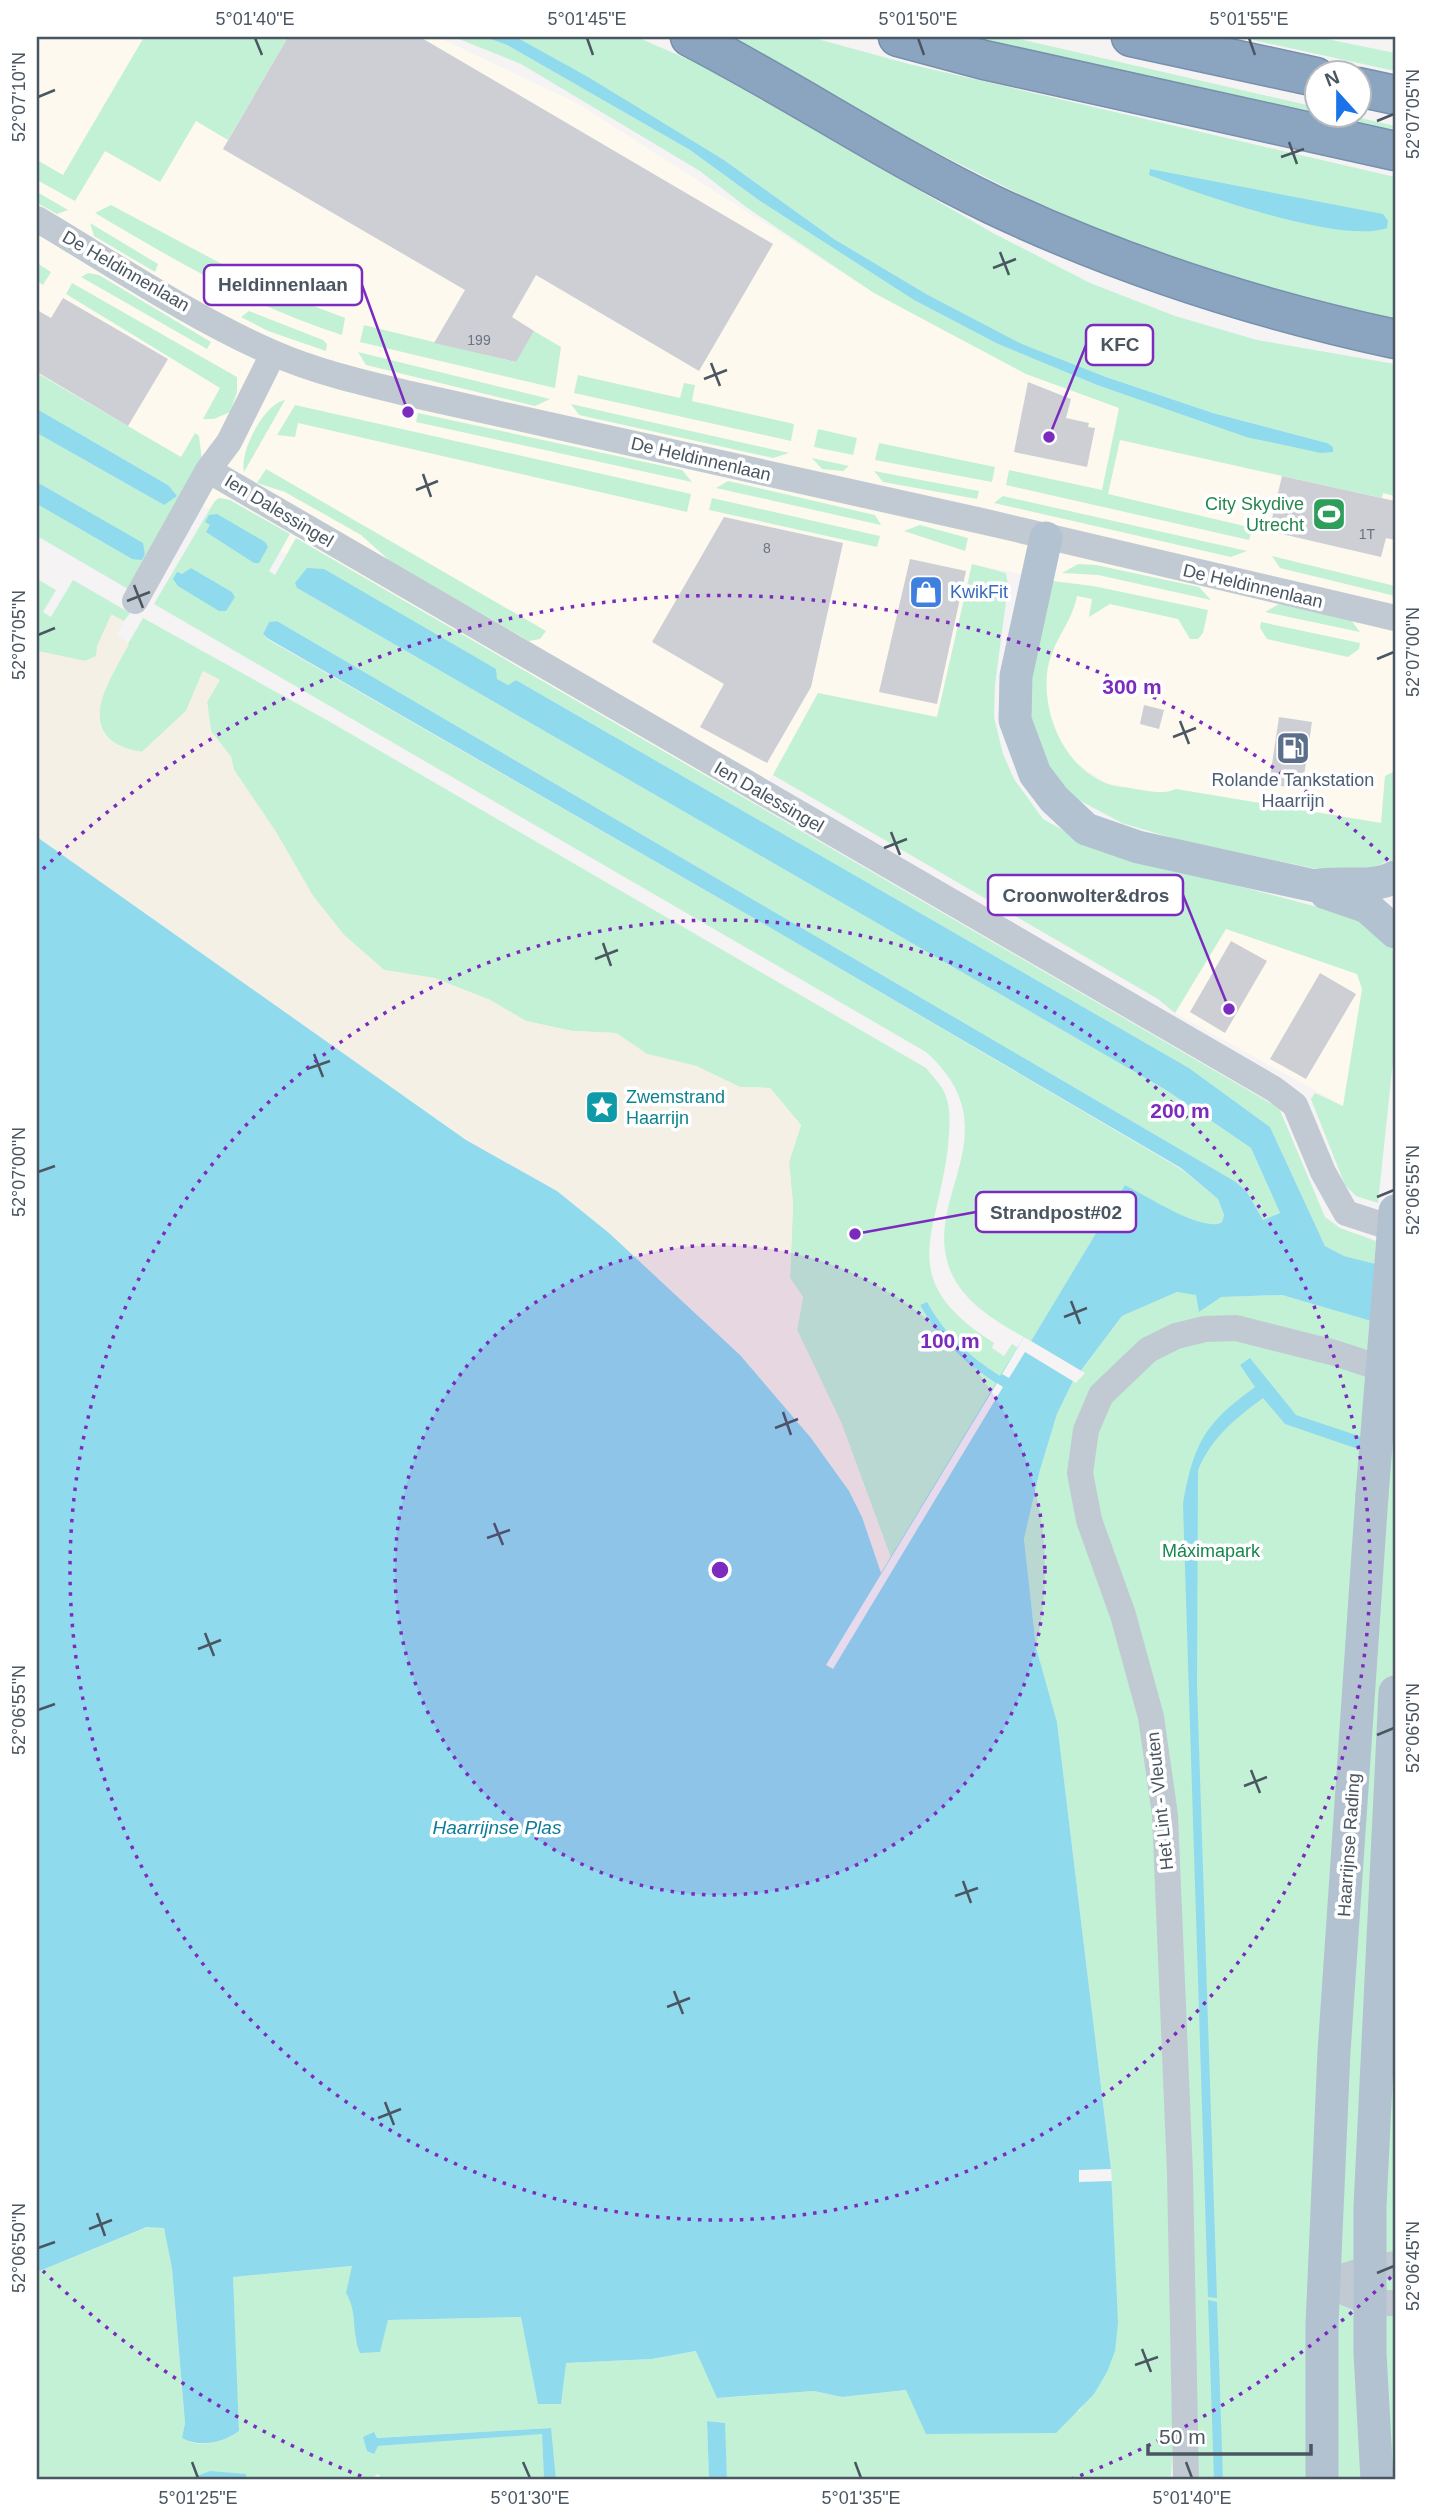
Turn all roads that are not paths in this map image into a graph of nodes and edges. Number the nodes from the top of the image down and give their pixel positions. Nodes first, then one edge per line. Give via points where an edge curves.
1 (691, 37) edge
2 (898, 37) edge
3 (1131, 37) edge
4 (1302, 74) edge
5 (1372, 90) edge
6 (1395, 94) edge
7 (1395, 151) edge
8 (37, 219) edge
9 (1395, 340) edge
10 (273, 354) junction
11 (208, 470) junction
12 (1045, 537) junction
13 (135, 600) dead end
14 (1395, 618) edge
15 (1395, 877) edge
16 (1315, 886) junction
17 (1395, 932) edge
18 (1395, 1211) edge
19 (1395, 1229) edge
20 (1335, 1353) junction
21 (1395, 1356) edge
22 (1395, 1373) edge
23 (1395, 1692) edge
24 (1370, 2207) junction
25 (1395, 2241) edge
26 (1382, 2266) edge
27 (1323, 2283) junction
28 (1387, 2308) edge
29 (1186, 2480) edge
30 (1322, 2480) edge
31 (1377, 2480) edge

1 - 9 highway via 990,204 1073,241 1232,299
2 - 7 highway
3 - 4 highway
5 - 6 highway
8 - 10 street, De Heldinnenlaan
10 - 11 street, Ien Dalessingel via 229,442
10 - 12 street, De Heldinnenlaan via 410,394
11 - 13 street
11 - 19 street, Ien Dalessingel via 1274,1089 1295,1105 1346,1213
12 - 14 street, De Heldinnenlaan
12 - 16 main road via 1016,676 1015,720 1041,783 1086,829 1138,847
15 - 16 main road via 1380,885 1335,882
16 - 17 main road via 1331,897 1367,907
18 - 27 main road, Haarrijnse Rading, bridge via 1334,2052
20 - 21 street via 1376,1351
20 - 22 street
20 - 29 street, Het Lint - Vleuten via 1236,1328 1176,1336 1148,1350 1101,1395 1086,1430 1080,1473 1089,1520 1152,1717 1165,1815 1181,2173
23 - 24 main road
24 - 25 main road
24 - 26 main road
26 - 27 street
26 - 28 main road
27 - 28 street
27 - 30 main road, Haarrijnse Rading
28 - 31 main road via 1370,2353

